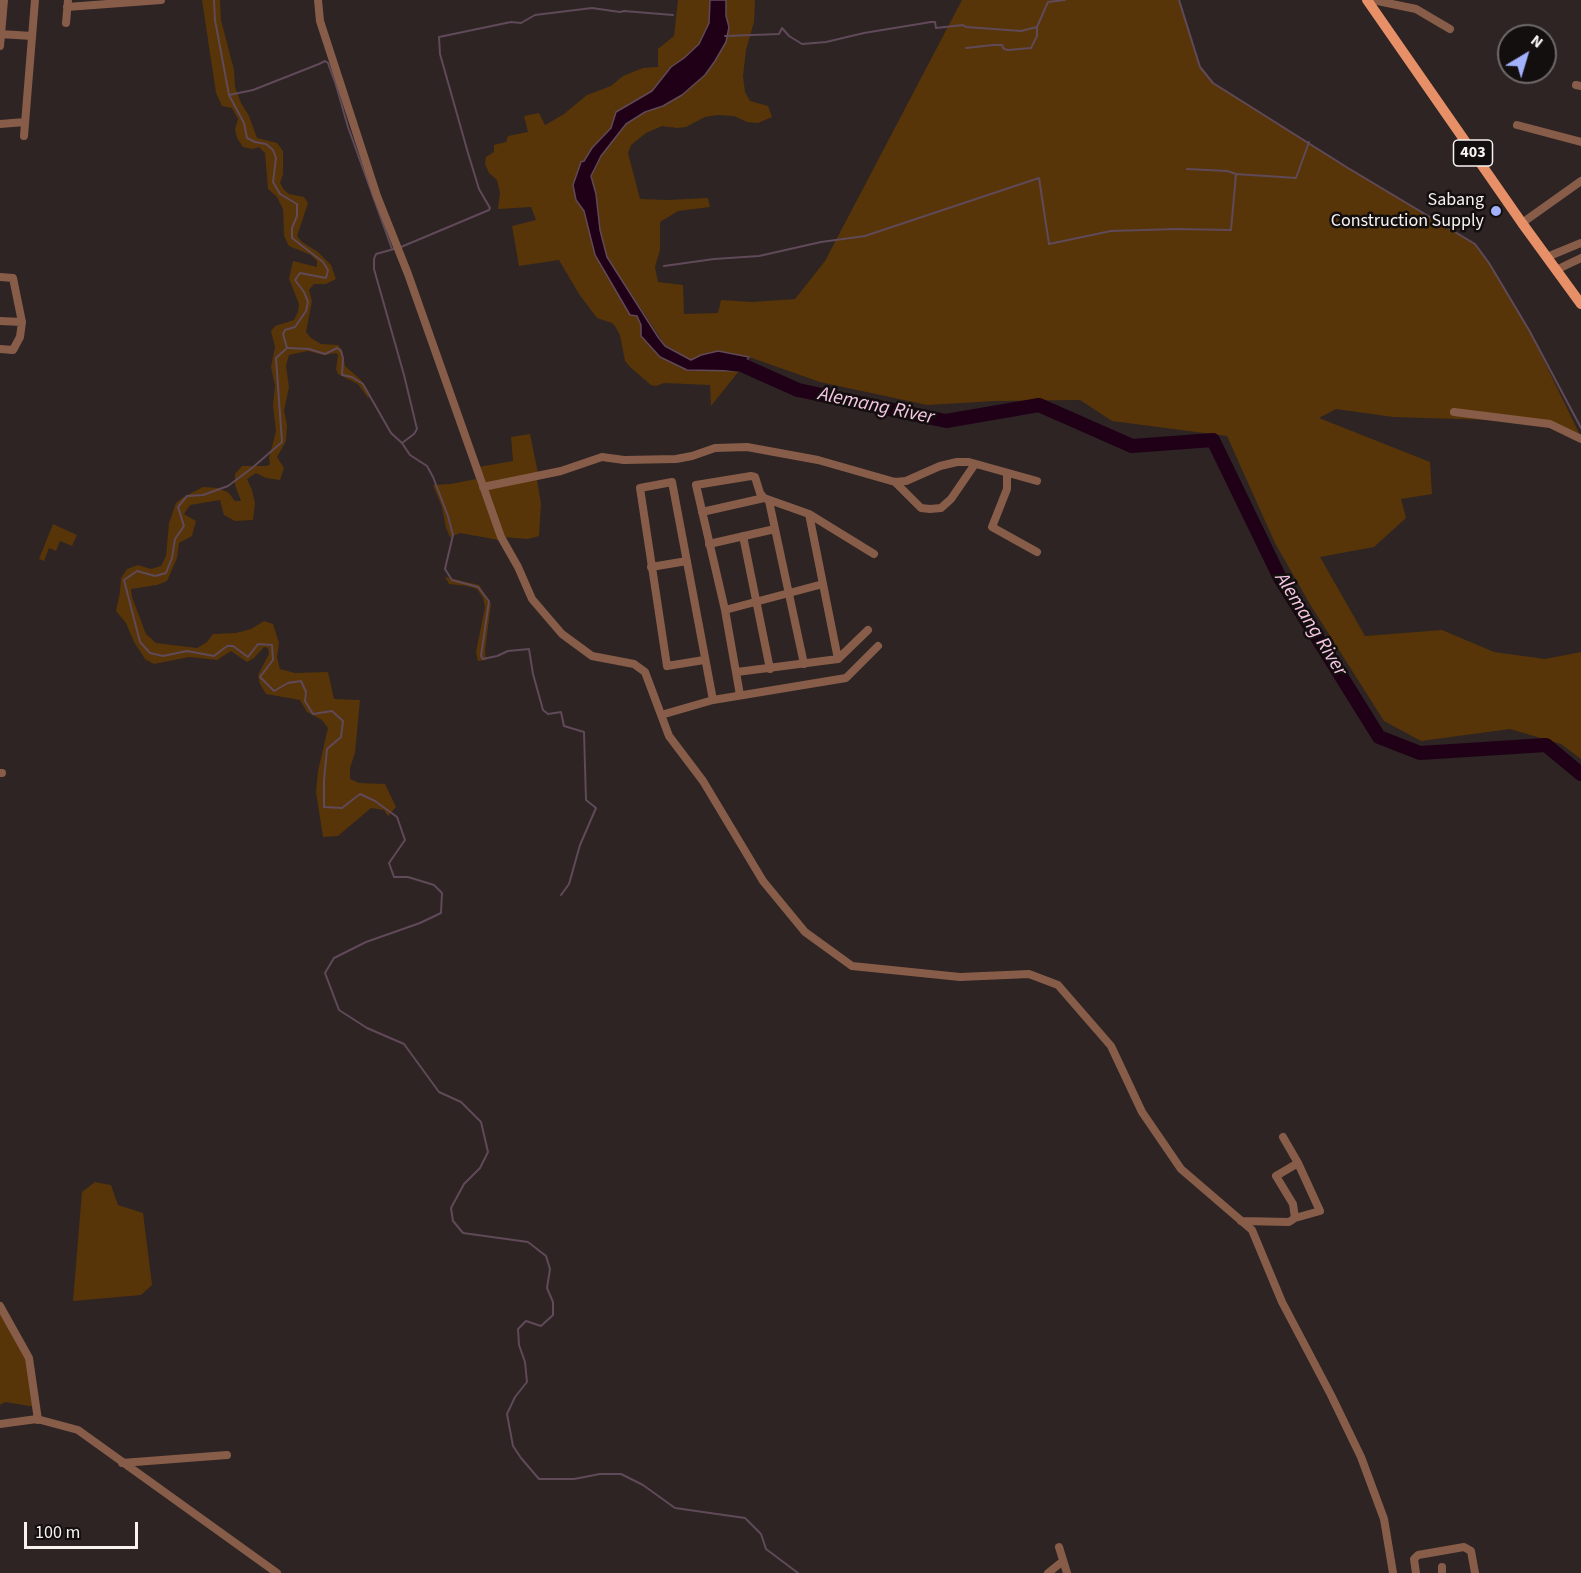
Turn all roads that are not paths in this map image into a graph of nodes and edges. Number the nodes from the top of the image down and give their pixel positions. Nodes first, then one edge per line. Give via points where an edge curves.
1 (34, 0) edge
2 (161, 0) edge
3 (318, 0) edge
4 (1367, 0) edge
5 (1373, 0) edge
6 (3, 2) edge
7 (68, 4) edge
8 (66, 23) dead end
9 (1450, 29) dead end
10 (1, 34) edge
11 (32, 36) junction
12 (0, 46) edge
13 (25, 122) junction
14 (0, 124) edge
15 (1517, 125) dead end
16 (24, 136) dead end
17 (1581, 142) edge
18 (1581, 182) edge
19 (1522, 223) junction
20 (1581, 243) edge
21 (1548, 258) junction
22 (1581, 258) edge
23 (1556, 270) junction
24 (0, 277) edge
25 (1581, 304) edge
26 (0, 321) edge
27 (22, 322) junction
28 (1, 351) edge
29 (1454, 412) dead end
30 (1581, 439) edge
31 (975, 464) junction
32 (1007, 473) junction
33 (1037, 481) dead end
34 (895, 482) junction
35 (483, 487) junction
36 (767, 499) junction
37 (702, 512) junction
38 (809, 514) junction
39 (775, 529) junction
40 (743, 536) junction
41 (709, 544) junction
42 (1037, 552) dead end
43 (874, 554) dead end
44 (687, 561) junction
45 (651, 567) junction
46 (823, 584) junction
47 (791, 593) junction
48 (756, 600) junction
49 (724, 610) junction
50 (868, 630) dead end
51 (878, 646) dead end
52 (838, 659) junction
53 (704, 660) junction
54 (804, 664) junction
55 (770, 669) junction
56 (736, 672) junction
57 (740, 695) junction
58 (712, 700) junction
59 (662, 715) junction
60 (1283, 1137) dead end
61 (1298, 1163) junction
62 (1295, 1218) junction
63 (1241, 1221) junction
64 (0, 1306) edge
65 (38, 1420) junction
66 (0, 1424) edge
67 (226, 1455) dead end
68 (122, 1463) junction
69 (1059, 1547) dead end
70 (1063, 1561) junction
71 (277, 1573) edge
72 (1048, 1573) edge
73 (1067, 1573) edge
74 (1393, 1573) edge
75 (1416, 1573) edge
76 (1475, 1573) edge

1 - 11 street
2 - 7 street
3 - 35 street via 320,21 377,196
4 - 19 main road, 403
5 - 9 street via 1416,9
6 - 10 street
7 - 8 street
10 - 11 street
10 - 12 street
11 - 13 street
13 - 14 street
13 - 16 street
15 - 17 street
18 - 19 street
19 - 21 main road, 403
20 - 21 street
21 - 23 main road, 403
22 - 23 street
23 - 25 main road, 403
24 - 27 street via 13,278
26 - 27 street
27 - 28 street via 13,350
29 - 30 street via 1550,424
31 - 32 street
31 - 34 street via 950,463
31 - 34 street via 941,508 921,508
32 - 33 street
32 - 42 street via 1007,489 992,527
34 - 35 street via 818,459 740,447 715,448 676,459 602,457 561,471
35 - 59 street via 501,537 539,608 562,634 592,656 641,668
36 - 37 street
36 - 37 street via 751,476 696,485
36 - 38 street
36 - 39 street
37 - 41 street
38 - 43 street
38 - 46 street
39 - 40 street
39 - 47 street
40 - 41 street
40 - 48 street
41 - 49 street
44 - 45 street
44 - 45 street via 672,482 640,488
44 - 53 street
45 - 53 street via 667,666
46 - 47 street
46 - 52 street
47 - 48 street
47 - 54 street
48 - 49 street
48 - 55 street
49 - 56 street
50 - 52 street
51 - 57 street via 846,678
52 - 54 street
53 - 58 street
54 - 55 street
55 - 56 street
56 - 57 street
57 - 58 street
58 - 59 street
59 - 63 street via 669,736 703,780 763,880 805,932 852,966 960,977 1029,974 1058,985 1111,1046 1142,1112 1181,1169
60 - 61 street
61 - 62 street via 1276,1176 1293,1204
61 - 62 street via 1320,1211
62 - 63 street via 1288,1222
63 - 74 street via 1252,1230 1282,1302 1361,1457 1384,1519
64 - 65 street via 29,1358
65 - 66 street
65 - 68 street via 78,1430
67 - 68 street
68 - 71 street
69 - 70 street
70 - 72 street
70 - 73 street
75 - 76 street via 1414,1559 1418,1555 1464,1547 1471,1551

